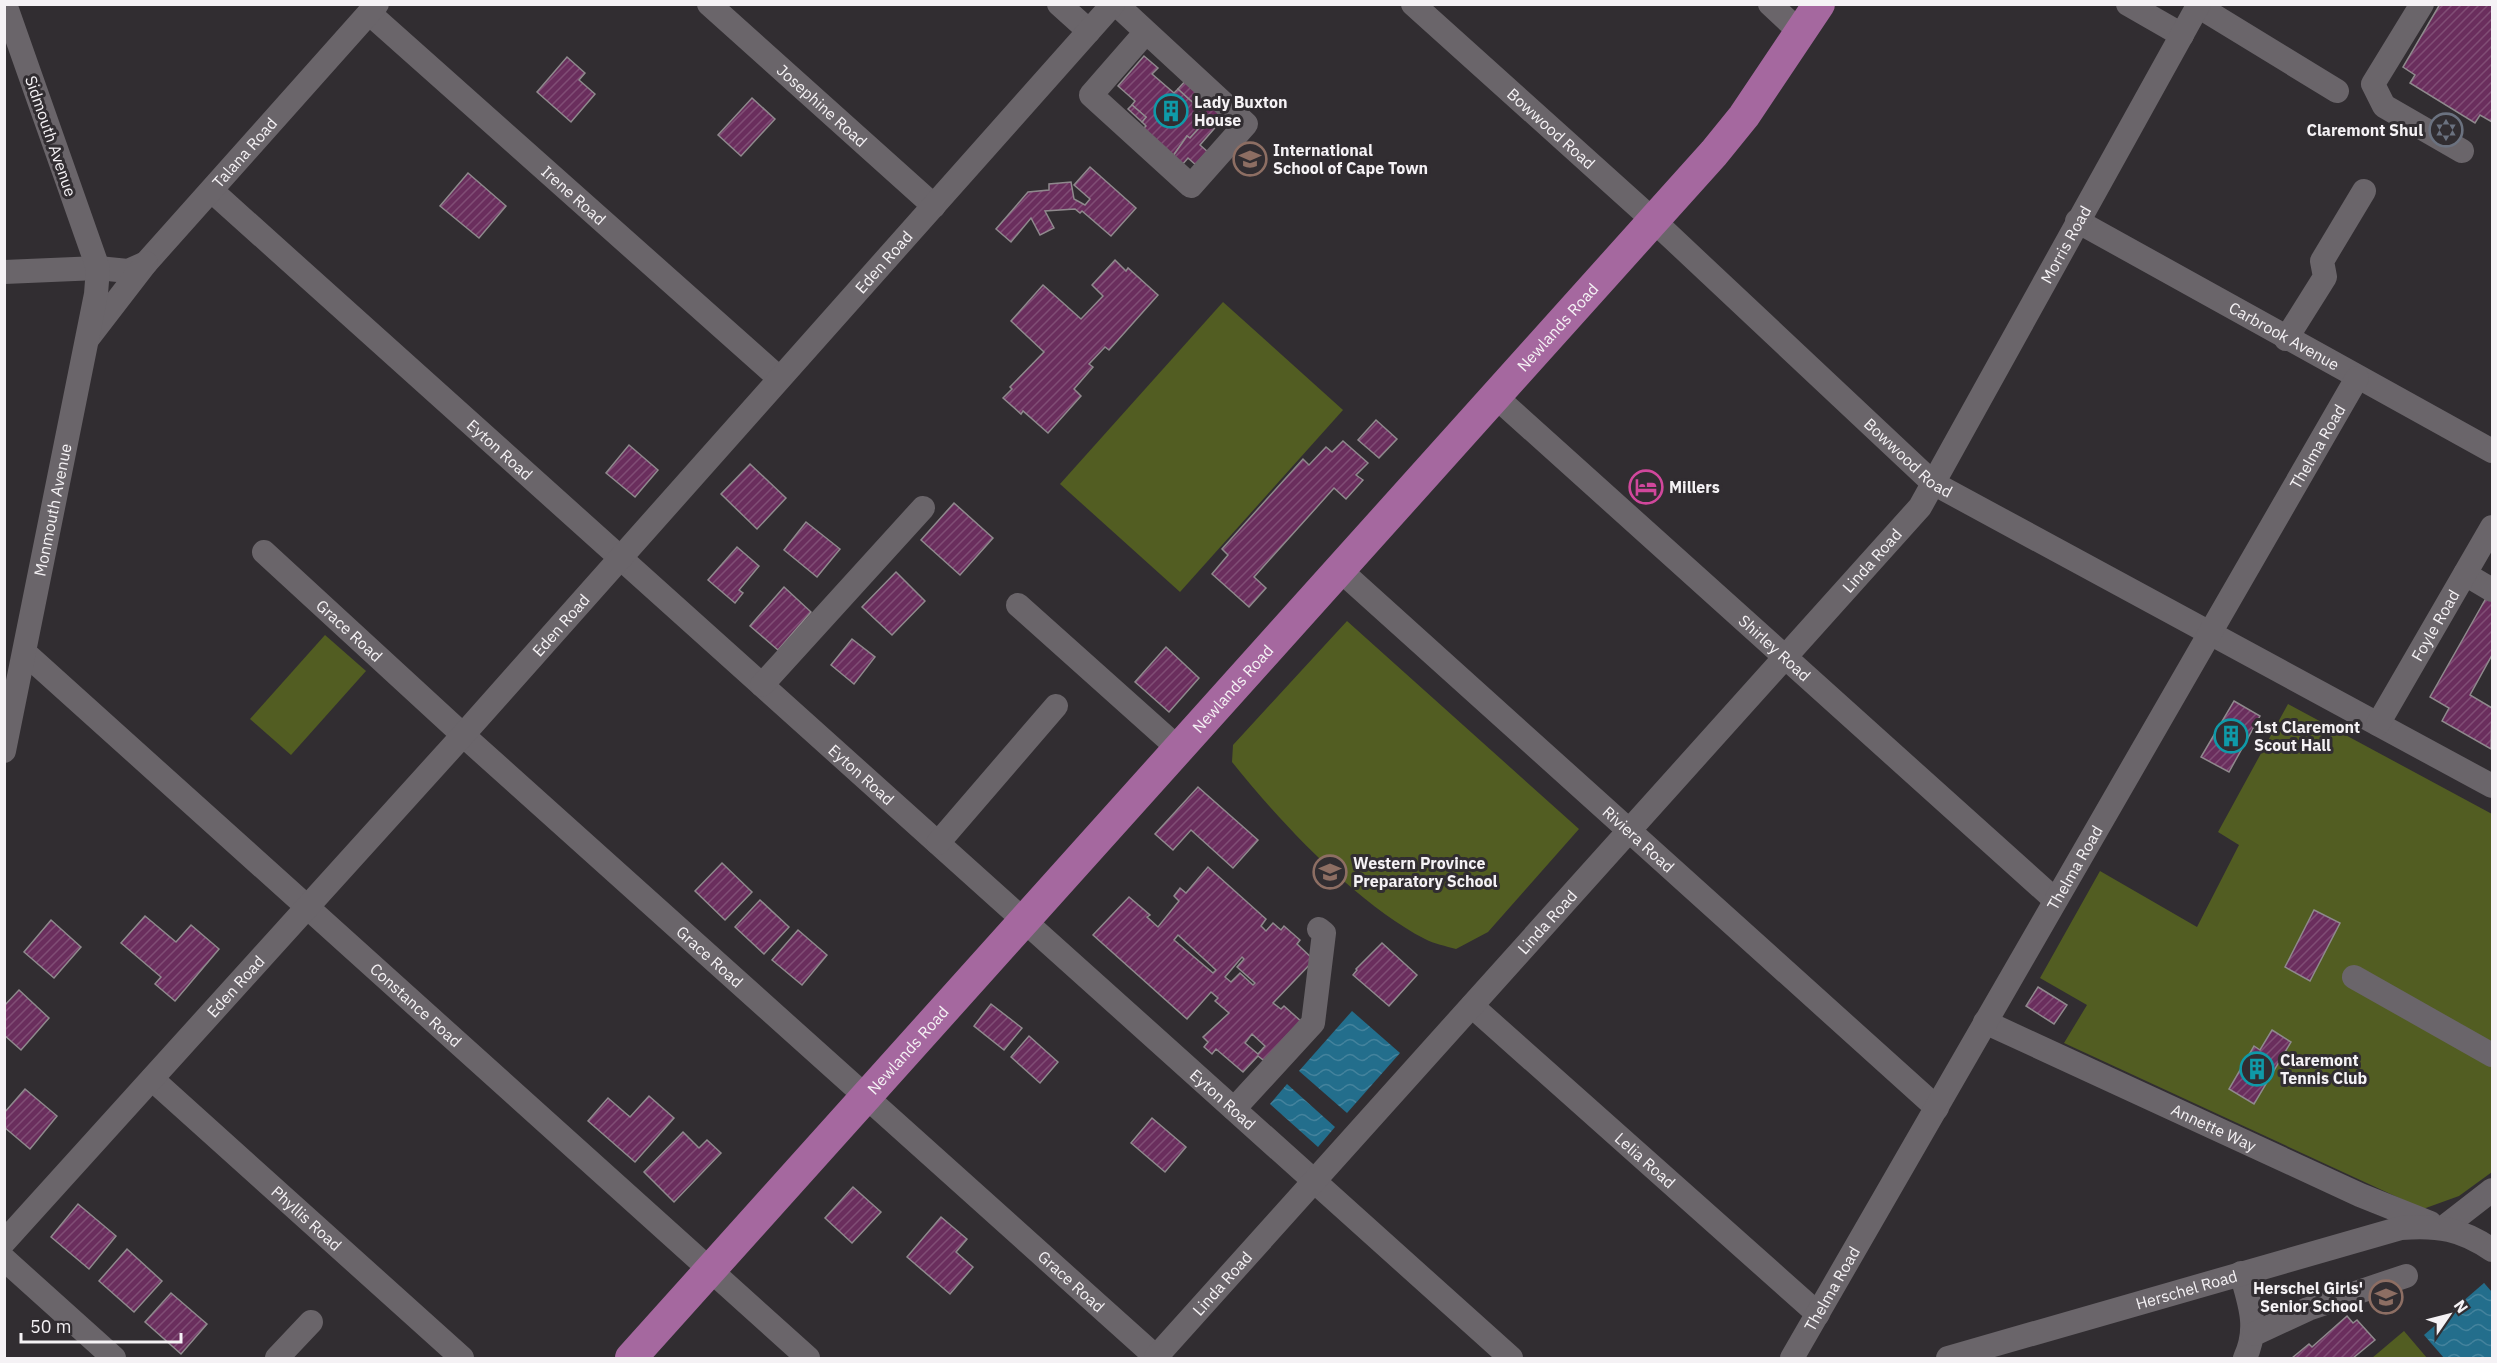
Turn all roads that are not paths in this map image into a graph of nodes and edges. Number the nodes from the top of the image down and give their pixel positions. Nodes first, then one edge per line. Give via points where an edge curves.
1 (5, 4) edge
2 (709, 4) edge
3 (1059, 4) edge
4 (1114, 4) edge
5 (1413, 4) edge
6 (1770, 4) edge
7 (1819, 4) edge
8 (2128, 4) edge
9 (2422, 4) edge
10 (2198, 5) edge
11 (373, 9) edge
12 (1089, 31) junction
13 (1146, 32) junction
14 (1800, 32) junction
15 (2182, 35) junction
16 (2337, 92) dead end
17 (2463, 151) dead end
18 (2364, 190) dead end
19 (212, 191) junction
20 (934, 206) junction
21 (1654, 221) junction
22 (2077, 221) junction
23 (146, 263) junction
24 (98, 268) junction
25 (4, 272) edge
26 (2286, 339) junction
27 (86, 341) junction
28 (778, 378) junction
29 (2357, 378) junction
30 (1496, 397) junction
31 (2493, 451) edge
32 (1933, 483) junction
33 (922, 508) dead end
34 (2493, 527) edge
35 (264, 552) dead end
36 (619, 557) junction
37 (1340, 570) junction
38 (2465, 574) junction
39 (2493, 590) edge
40 (1018, 605) dead end
41 (2211, 633) junction
42 (25, 653) junction
43 (1785, 658) junction
44 (762, 685) junction
45 (1056, 706) dead end
46 (2378, 724) junction
47 (463, 735) junction
48 (1179, 749) junction
49 (4, 751) edge
50 (2493, 786) edge
51 (1629, 831) junction
52 (938, 843) junction
53 (2054, 900) junction
54 (305, 907) junction
55 (1024, 920) junction
56 (1319, 928) dead end
57 (2354, 977) dead end
58 (1472, 1006) junction
59 (1985, 1022) junction
60 (2493, 1055) edge
61 (152, 1079) junction
62 (865, 1096) junction
63 (1937, 1108) junction
64 (1234, 1109) junction
65 (1316, 1181) junction
66 (2493, 1190) edge
67 (2443, 1228) junction
68 (4, 1242) edge
69 (2493, 1250) edge
70 (4, 1259) edge
71 (710, 1270) junction
72 (2241, 1273) junction
73 (2406, 1276) dead end
74 (1818, 1314) junction
75 (311, 1322) dead end
76 (2254, 1334) junction
77 (1156, 1358) edge
78 (114, 1359) edge
79 (277, 1359) edge
80 (462, 1359) edge
81 (631, 1359) edge
82 (808, 1359) edge
83 (1511, 1359) edge
84 (1792, 1359) edge
85 (1948, 1359) edge
86 (2245, 1359) edge

1 - 24 street, Sidmouth Avenue
2 - 20 street, Josephine Road
3 - 12 street
4 - 12 street, Eden Road
4 - 13 street
5 - 21 street, Bowwood Road
6 - 14 street
7 - 14 main road, Newlands Road
8 - 15 street
9 - 17 street via 2373,84 2384,106
10 - 15 street, Morris Road
10 - 16 street
11 - 19 street, Talana Road
11 - 28 street, Irene Road
12 - 20 street, Eden Road
13 - 13 street via 1246,124 1191,186 1091,95
14 - 21 main road, Newlands Road via 1744,116
15 - 22 street, Morris Road
18 - 26 street via 2322,261 2325,277
19 - 23 street, Talana Road
19 - 36 street, Eyton Road
20 - 28 street, Eden Road
21 - 30 main road, Newlands Road
21 - 32 street, Bowwood Road
22 - 26 street, Carbrook Avenue
22 - 32 street, Morris Road
23 - 24 street via 128,271
23 - 27 street, Talana Road
24 - 25 street
24 - 27 street, Monmouth Avenue
26 - 29 street, Carbrook Avenue
27 - 42 street, Monmouth Avenue
28 - 36 street, Eden Road
29 - 31 street, Carbrook Avenue
29 - 41 street, Thelma Road
30 - 37 main road, Newlands Road
30 - 43 street, Shirley Road
32 - 41 street, Bowwood Road
32 - 43 street, Linda Road via 1920,507
33 - 44 street
34 - 38 street, Foyle Road
35 - 47 street, Grace Road
36 - 44 street, Eyton Road
36 - 47 street, Eden Road
37 - 48 main road, Newlands Road
37 - 51 street, Riviera Road
38 - 39 street
38 - 46 street, Foyle Road
40 - 48 street
41 - 46 street, Bowwood Road
41 - 53 street, Thelma Road
42 - 49 street, Monmouth Avenue
42 - 54 street, Constance Road
43 - 51 street, Linda Road
43 - 53 street, Shirley Road
44 - 52 street, Eyton Road
45 - 52 street
46 - 50 street, Bowwood Road
47 - 54 street, Eden Road
47 - 62 street, Grace Road
48 - 55 main road, Newlands Road
51 - 58 street, Linda Road
51 - 63 street, Riviera Road
52 - 55 street, Eyton Road
53 - 59 street, Thelma Road
54 - 61 street, Eden Road
54 - 71 street, Constance Road
55 - 62 main road, Newlands Road
55 - 64 street, Eyton Road
56 - 64 street via 1324,933 1313,1023
57 - 60 street
58 - 65 street, Linda Road
58 - 74 street, Lelia Road
59 - 63 street, Thelma Road
59 - 67 street, Annette Way via 2360,1196
61 - 68 street, Eden Road
61 - 80 street, Phyllis Road
62 - 71 main road, Newlands Road
62 - 77 street, Grace Road
63 - 74 street, Thelma Road
64 - 65 street, Eyton Road
65 - 77 street, Linda Road
65 - 83 street, Eyton Road
66 - 67 street
67 - 69 street, Herschel Road via 2473,1236
67 - 72 street, Herschel Road via 2401,1228
70 - 78 street
71 - 81 main road, Newlands Road
71 - 82 street, Constance Road
72 - 76 street via 2253,1313
72 - 85 street, Herschel Road
73 - 76 street via 2308,1309
74 - 84 street, Thelma Road
75 - 79 street
76 - 86 street

